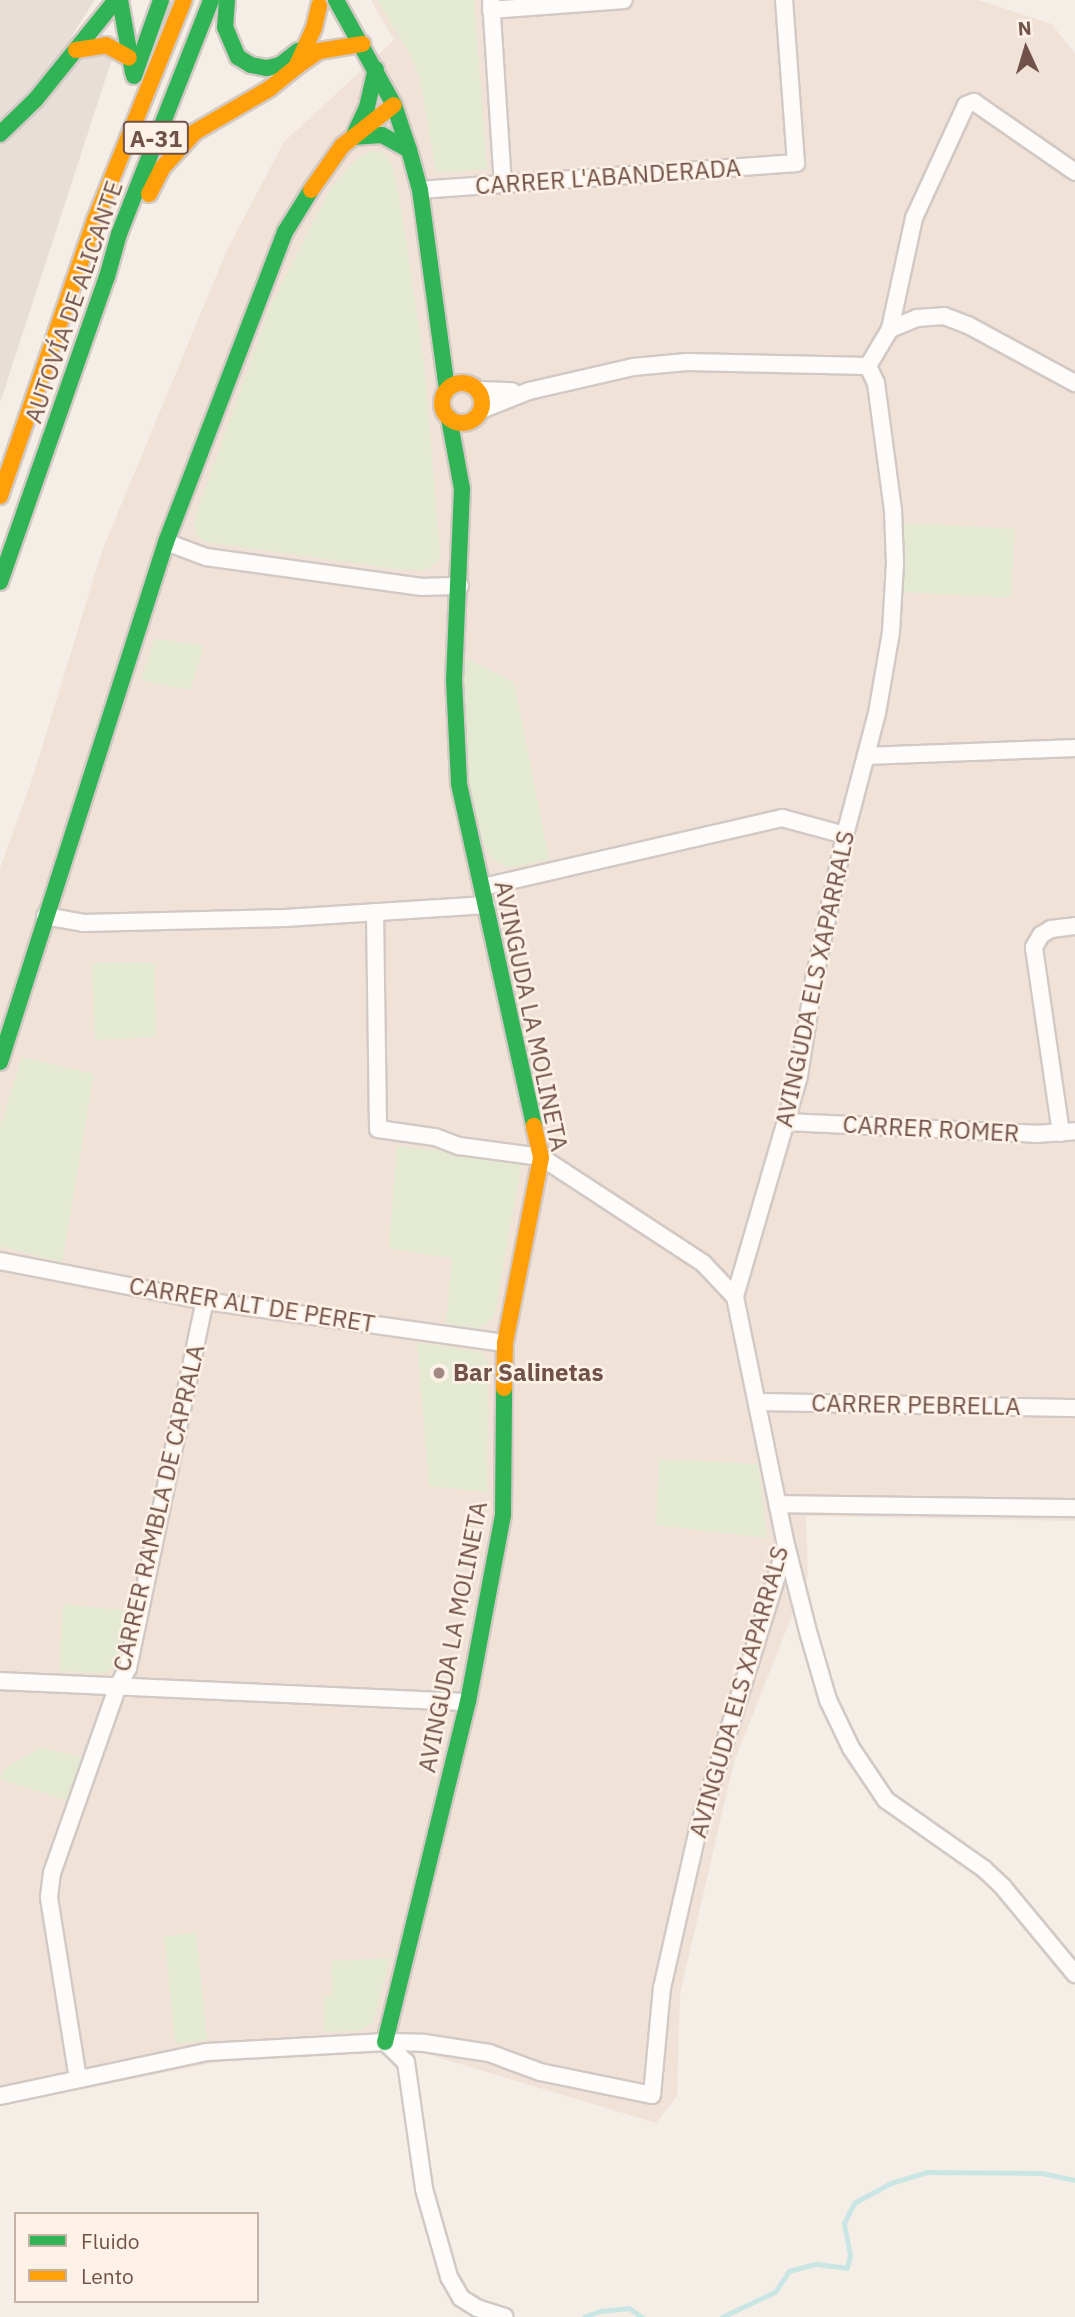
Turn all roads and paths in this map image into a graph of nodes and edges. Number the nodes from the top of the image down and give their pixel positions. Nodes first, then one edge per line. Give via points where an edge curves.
1 (118, 0) edge
2 (161, 0) edge
3 (184, 0) edge
4 (211, 0) edge
5 (227, 0) edge
6 (336, 0) edge
7 (624, 0) edge
8 (784, 0) edge
9 (319, 3) edge
10 (491, 5) edge
11 (310, 39) junction
12 (362, 44) junction
13 (76, 50) junction
14 (130, 58) junction
15 (296, 67) junction
16 (376, 69) junction
17 (134, 76) junction
18 (394, 105) junction
19 (0, 134) edge
20 (353, 137) junction
21 (409, 150) junction
22 (1075, 172) edge
23 (503, 184) junction
24 (420, 190) junction
25 (95, 220) junction
26 (107, 277) junction
27 (439, 318) junction
28 (890, 329) junction
29 (868, 366) junction
30 (1075, 383) edge
31 (474, 387) junction
32 (447, 389) junction
33 (529, 391) junction
34 (479, 413) junction
35 (449, 418) junction
36 (462, 489) junction
37 (0, 496) edge
38 (166, 542) junction
39 (0, 582) edge
40 (460, 586) junction
41 (1075, 748) edge
42 (866, 756) junction
43 (845, 835) junction
44 (482, 887) junction
45 (487, 905) junction
46 (375, 912) junction
47 (45, 916) junction
48 (1075, 926) edge
49 (0, 1062) edge
50 (786, 1122) junction
51 (1068, 1132) edge
52 (541, 1157) junction
53 (0, 1261) edge
54 (735, 1297) junction
55 (205, 1301) junction
56 (505, 1343) junction
57 (757, 1402) junction
58 (1075, 1408) edge
59 (778, 1504) junction
60 (1075, 1508) edge
61 (786, 1545) junction
62 (0, 1681) edge
63 (118, 1686) junction
64 (468, 1702) junction
65 (1075, 1974) edge
66 (385, 2042) junction
67 (78, 2079) junction
68 (0, 2096) edge
69 (505, 2317) edge

1 - 13 main road
1 - 14 main road
2 - 17 main road
3 - 25 main road, AUTOVÍA DE ALICANTE / A-31
4 - 26 main road, AUTOVÍA DE ALICANTE / A-31 via 119,234
5 - 11 main road via 225,27 230,44 238,57 251,65 280,65
6 - 12 main road
7 - 10 street
8 - 23 street, CARRER L'ABANDERADA via 796,163
9 - 11 main road
9 - 12 main road
10 - 23 street
11 - 15 main road
12 - 15 main road via 319,51
12 - 16 main road
13 - 14 main road via 106,45
13 - 19 main road
14 - 17 main road
15 - 26 main road via 269,89 195,132 178,148 163,167 127,248
16 - 18 main road
16 - 20 main road via 367,107
17 - 25 main road via 98,184
18 - 20 main road
18 - 21 main road
20 - 21 main road via 382,135
20 - 38 main road via 316,182 285,232
21 - 24 main road
22 - 28 street via 974,103 966,105 914,218
23 - 24 street, CARRER L'ABANDERADA
24 - 27 main road
25 - 37 main road, AUTOVÍA DE ALICANTE / A-31
26 - 39 main road, AUTOVÍA DE ALICANTE / A-31
27 - 31 main road via 454,362
27 - 32 main road
28 - 29 street
28 - 30 street via 917,318 944,316
29 - 33 street via 687,362 633,367
29 - 42 street, AVINGUDA ELS XAPARRALS via 876,383 893,510 895,563 891,632
31 - 32 main road via 453,384
31 - 33 street
31 - 34 main road via 482,396
32 - 35 main road via 443,410
33 - 34 street
34 - 35 main road via 469,422
34 - 36 main road, AVINGUDA LA MOLINETA
35 - 36 main road, AVINGUDA LA MOLINETA
36 - 40 main road, AVINGUDA LA MOLINETA
38 - 40 street via 206,557 422,587
38 - 47 main road
40 - 44 main road, AVINGUDA LA MOLINETA via 454,680 459,784
41 - 42 street
42 - 43 street, AVINGUDA ELS XAPARRALS
43 - 44 street via 782,818
43 - 50 street, AVINGUDA ELS XAPARRALS
44 - 45 main road, AVINGUDA LA MOLINETA
45 - 46 street
45 - 52 main road, AVINGUDA LA MOLINETA
46 - 47 street via 83,923
46 - 52 street via 378,1129
47 - 49 main road
48 - 51 street via 1051,929 1034,947
50 - 51 street, CARRER ROMER
50 - 54 street, AVINGUDA ELS XAPARRALS
52 - 54 street via 704,1263
52 - 56 main road, AVINGUDA LA MOLINETA
53 - 55 street, CARRER ALT DE PERET
54 - 57 street, AVINGUDA ELS XAPARRALS
55 - 56 street, CARRER ALT DE PERET
55 - 63 street, CARRER RAMBLA DE CAPRALA via 128,1668
56 - 64 main road, AVINGUDA LA MOLINETA via 503,1515
57 - 58 street, CARRER PEBRELLA
57 - 59 street, AVINGUDA ELS XAPARRALS
59 - 60 street
59 - 61 street, AVINGUDA ELS XAPARRALS
61 - 65 street via 828,1700 851,1748 886,1800 1003,1887
61 - 66 street, AVINGUDA ELS XAPARRALS via 698,1829 663,1988 652,2095 540,2072 489,2053
62 - 63 street
63 - 64 street
63 - 67 street, CARRER RAMBLA DE CAPRALA via 52,1873 49,1897
64 - 66 main road, AVINGUDA LA MOLINETA
66 - 67 street via 207,2052
66 - 69 street via 406,2062 424,2189 449,2277 461,2298
67 - 68 street

